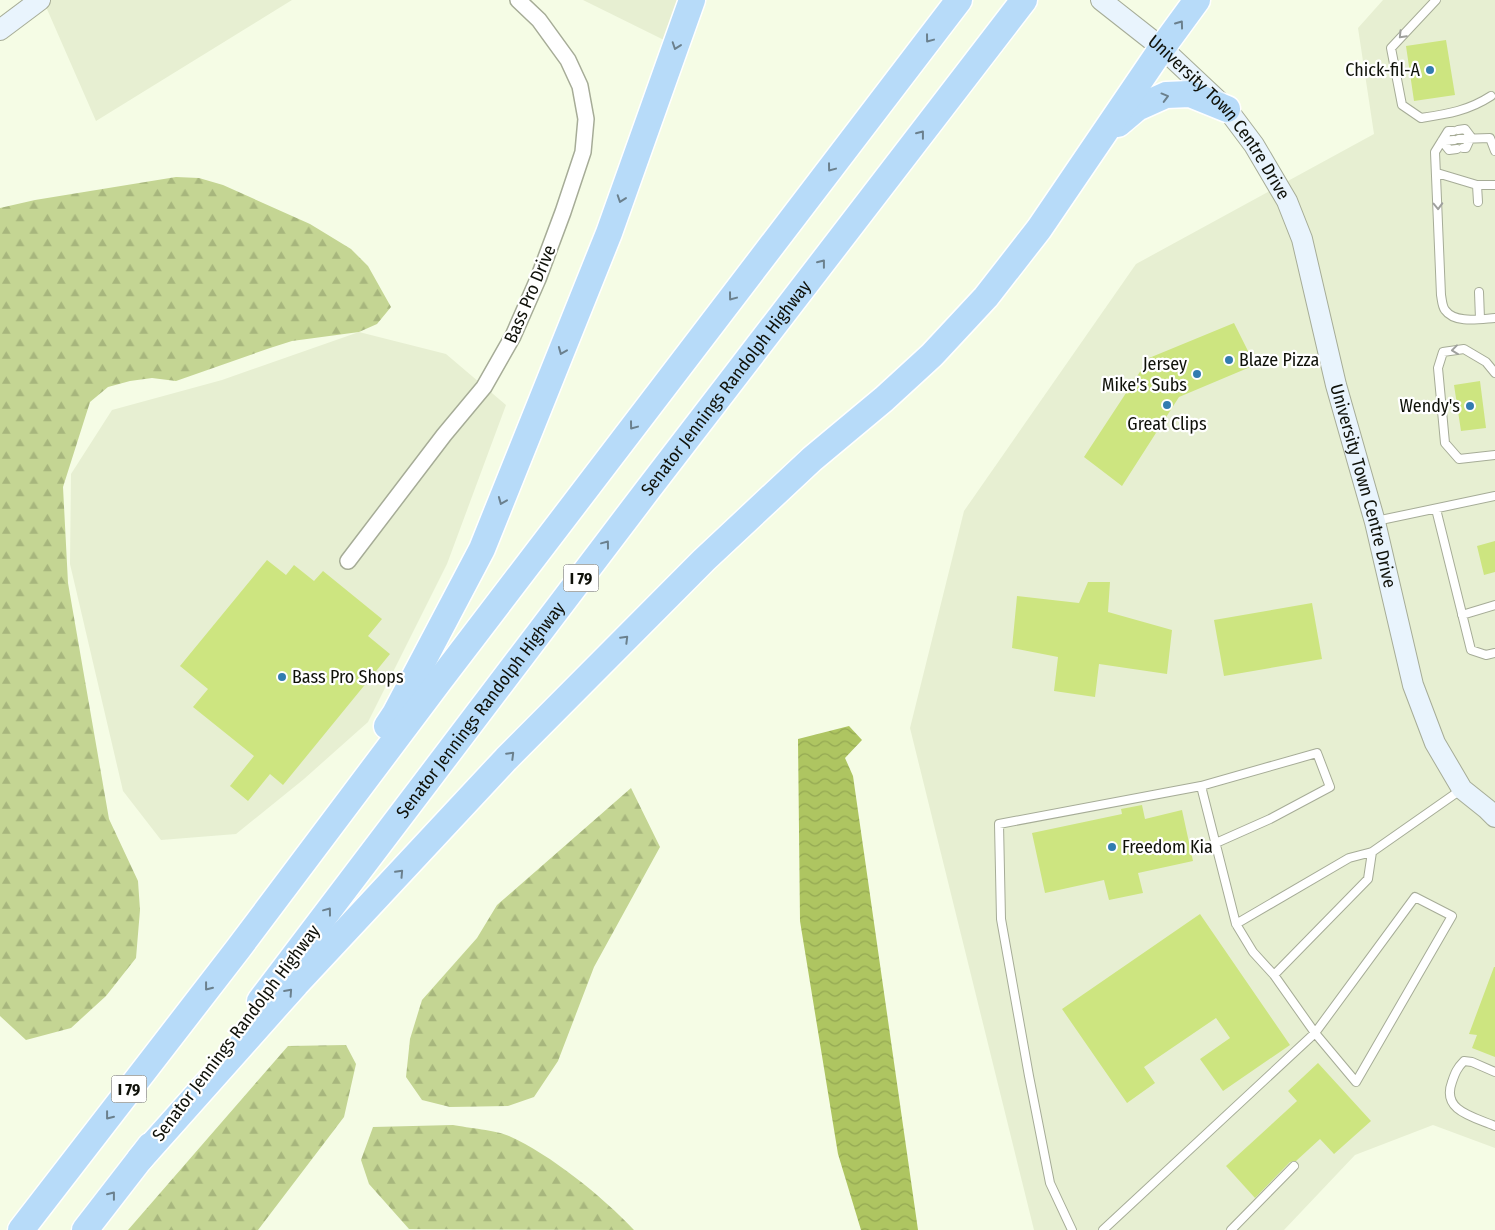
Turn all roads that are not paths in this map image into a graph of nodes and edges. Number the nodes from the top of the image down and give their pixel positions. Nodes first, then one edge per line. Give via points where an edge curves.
1 (40, 0) edge
2 (518, 0) edge
3 (692, 0) edge
4 (959, 0) edge
5 (1024, 0) edge
6 (1101, 0) edge
7 (1198, 0) edge
8 (1436, 0) edge
9 (0, 30) edge
10 (1162, 48) junction
11 (1491, 96) dead end
12 (1227, 109) junction
13 (1471, 138) junction
14 (1442, 141) junction
15 (1097, 144) junction
16 (1495, 150) edge
17 (1437, 173) junction
18 (1495, 184) edge
19 (1478, 185) junction
20 (1478, 202) dead end
21 (1479, 292) dead end
22 (1495, 318) edge
23 (1480, 319) junction
24 (1495, 373) edge
25 (1495, 455) edge
26 (1495, 496) edge
27 (1436, 509) junction
28 (1374, 522) junction
29 (348, 561) dead end
30 (1495, 606) edge
31 (1462, 615) junction
32 (1495, 652) edge
33 (1201, 786) junction
34 (1462, 789) junction
35 (1495, 818) edge
36 (1216, 843) junction
37 (1372, 852) junction
38 (1236, 924) junction
39 (238, 949) junction
40 (1274, 976) junction
41 (1315, 1032) junction
42 (1495, 1072) edge
43 (1495, 1126) edge
44 (140, 1159) junction
45 (1294, 1166) dead end
46 (21, 1230) edge
47 (85, 1230) edge
48 (1072, 1230) edge
49 (1103, 1230) edge
50 (1231, 1230) edge

1 - 9 street
2 - 29 street, Bass Pro Drive via 540,20 568,60 580,86 586,119 583,152 538,279 513,336 484,387
3 -> 39 highway via 610,233 482,550 395,714 320,820
4 -> 39 highway, I 79
44 -> 5 highway, Senator Jennings Randolph Highway / I 79
6 - 10 street, University Town Centre Drive
10 -> 7 highway
8 -> 11 lane via 1391,48 1402,105 1421,118 1458,112
10 - 12 street, University Town Centre Drive
10 - 15 highway
15 -> 12 highway via 1137,108 1166,95 1190,94
12 - 28 street, University Town Centre Drive via 1254,145 1287,201 1302,239 1336,385
13 - 14 lane
13 - 14 lane via 1465,129 1455,130 1448,131
13 - 14 lane via 1466,148 1449,150
13 - 16 lane via 1490,138
14 - 17 lane via 1435,152
44 -> 15 highway via 296,984 506,760 704,560 812,459 932,355 986,297 1039,229
17 - 19 lane
17 -> 23 lane via 1444,309 1460,319
18 - 19 lane
19 - 20 lane
21 - 23 lane
22 - 23 lane
24 -> 25 lane via 1486,362 1464,349 1443,352 1438,368 1445,443 1459,459
26 - 27 lane
27 - 28 lane
27 - 31 lane
28 - 34 street, University Town Centre Drive via 1413,685 1436,742
30 - 31 lane
31 - 32 lane via 1471,650 1486,654
33 - 36 lane
33 - 36 lane via 1318,753 1330,787
33 - 48 lane via 999,824 1001,919 1029,1076 1050,1182
34 - 35 street, University Town Centre Drive
34 - 37 lane
36 - 38 lane
37 - 38 lane via 1349,858
37 - 40 lane via 1368,879
38 - 40 lane via 1253,952
39 -> 46 highway, I 79
40 - 41 lane
41 - 41 lane via 1356,1082 1452,916 1415,897
41 - 49 lane
42 - 43 lane via 1464,1062 1457,1068 1449,1089 1450,1099 1459,1111
47 -> 44 highway, Senator Jennings Randolph Highway / I 79
45 - 50 lane

